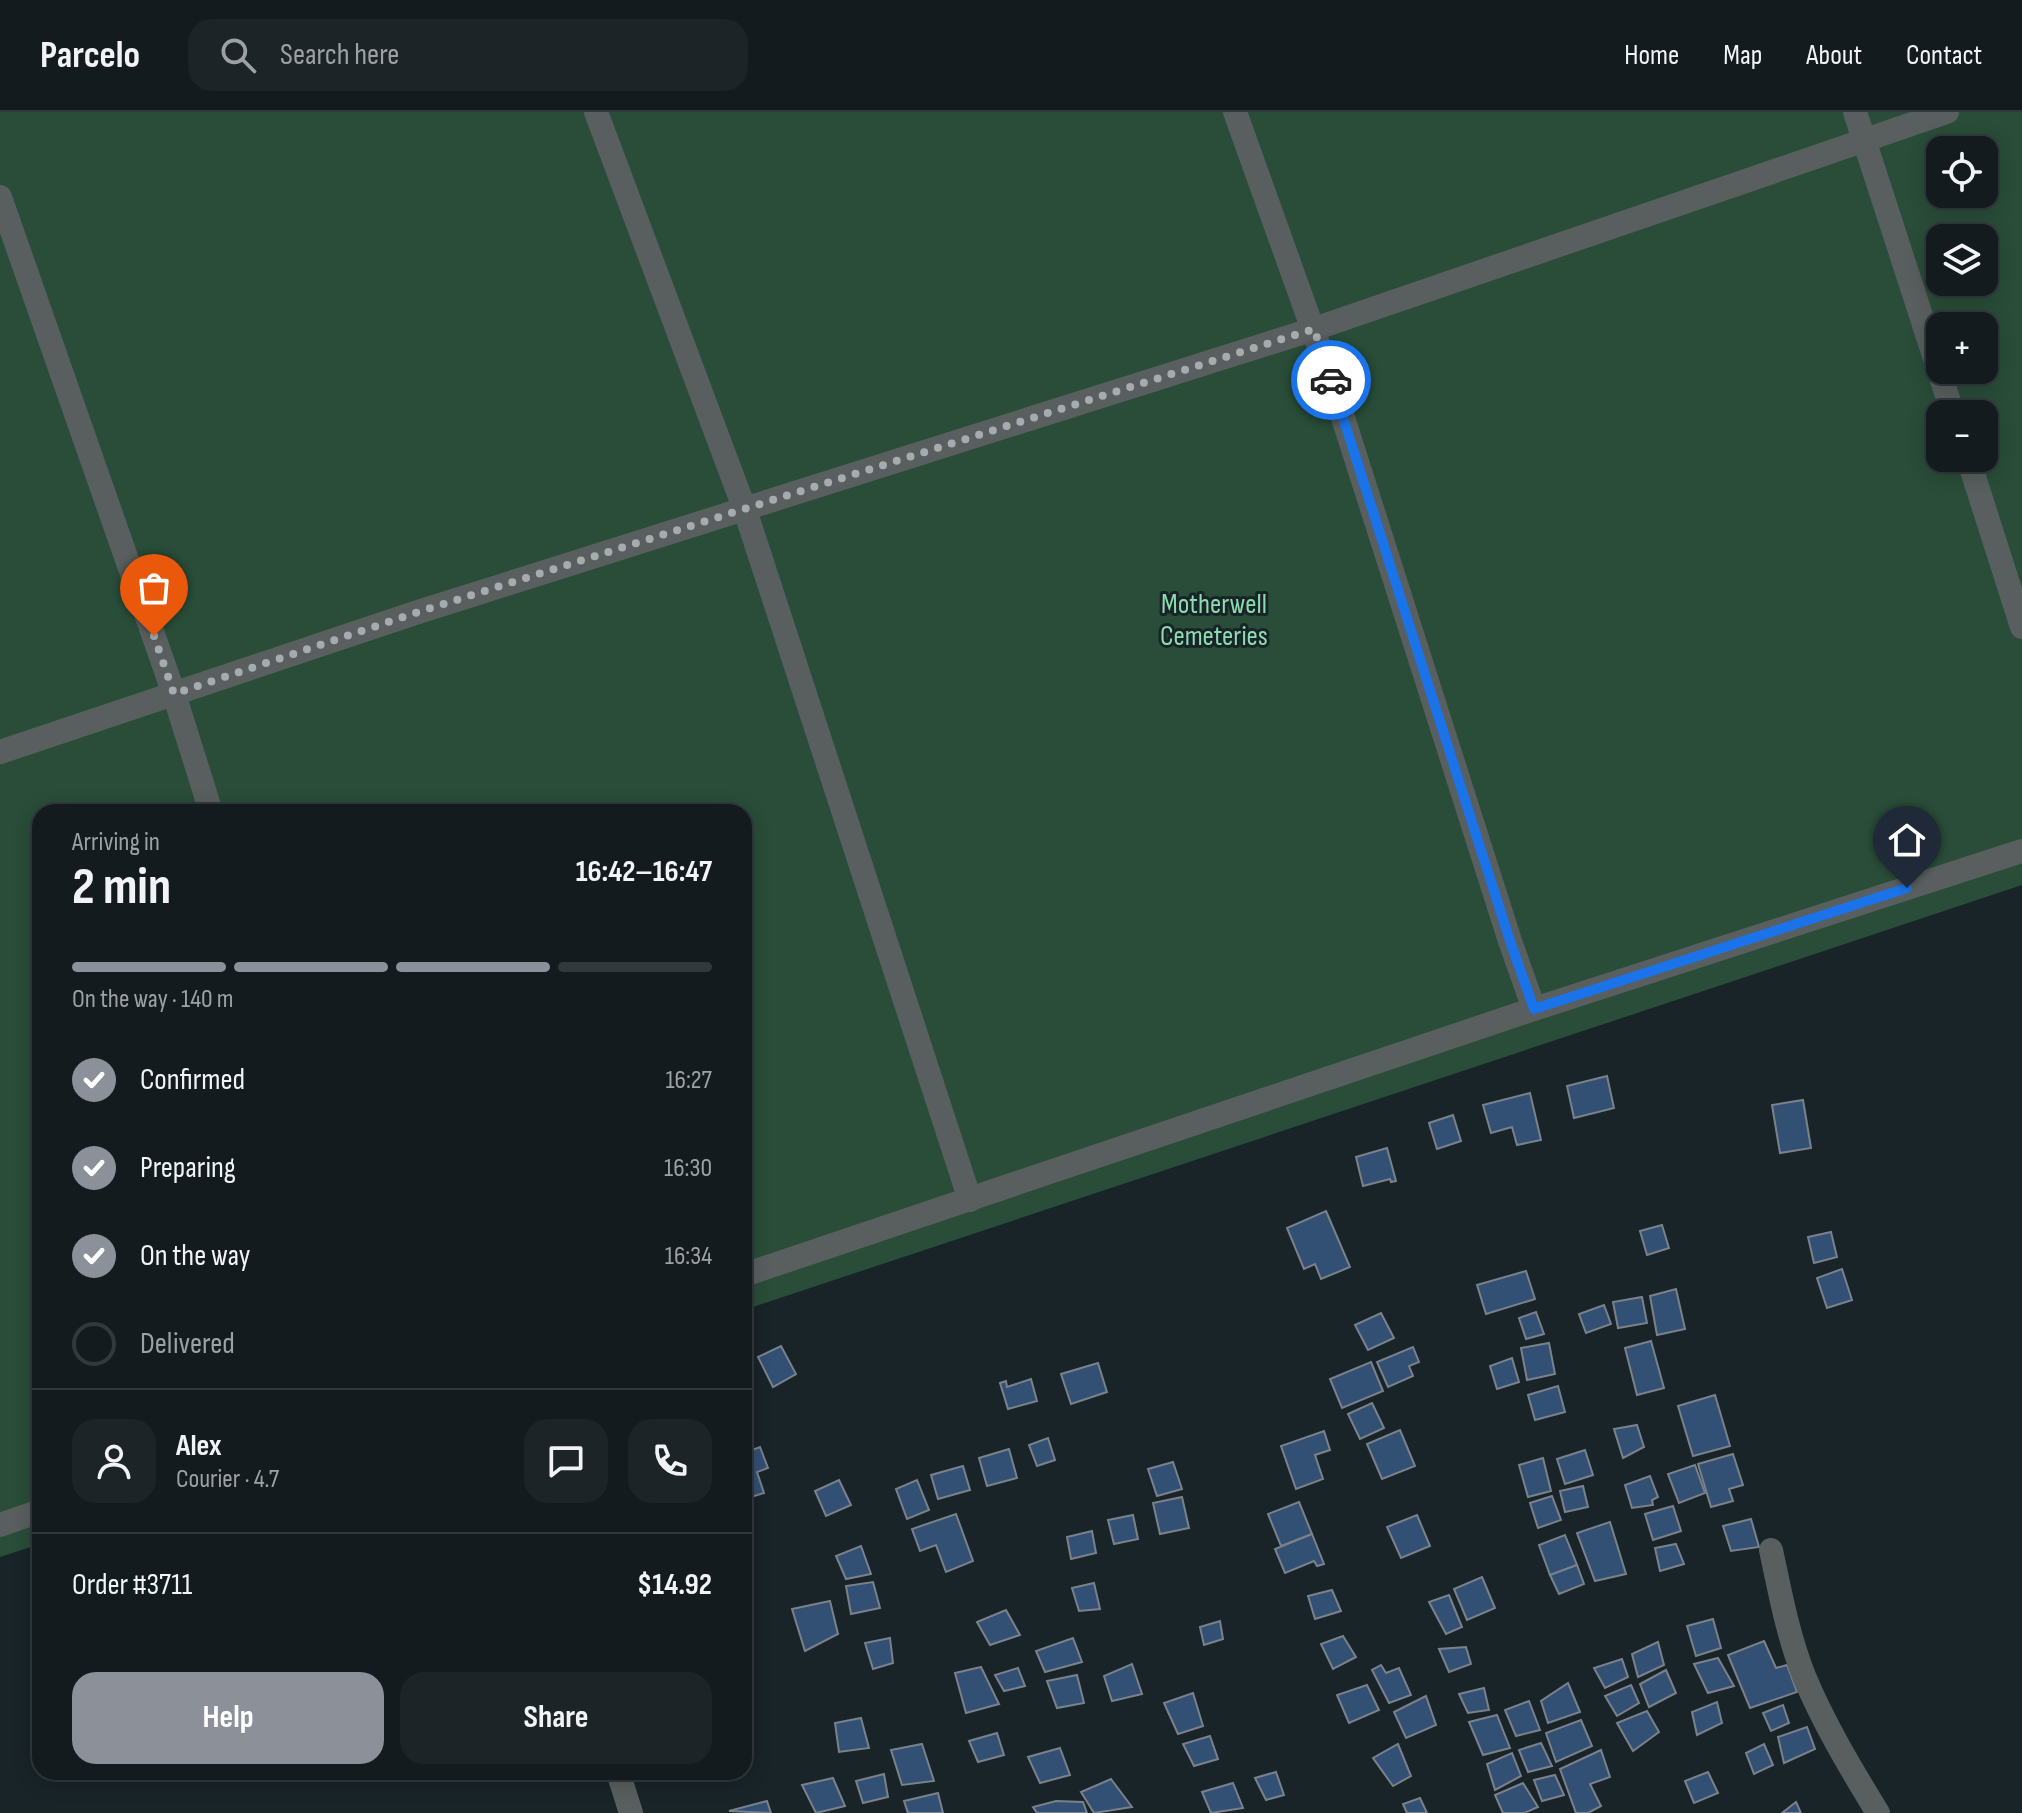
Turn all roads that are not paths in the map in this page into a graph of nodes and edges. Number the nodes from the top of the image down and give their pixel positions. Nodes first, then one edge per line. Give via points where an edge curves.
1 (596, 112) edge
2 (1235, 112) edge
3 (1855, 112) edge
4 (1947, 112) edge
5 (1863, 139) junction
6 (0, 197) edge
7 (1314, 329) junction
8 (1948, 400) edge
9 (1972, 472) edge
10 (745, 510) junction
11 (2022, 627) edge
12 (174, 694) junction
13 (0, 752) edge
14 (208, 804) edge
15 (2022, 851) edge
16 (1534, 1009) junction
17 (970, 1200) junction
18 (752, 1272) edge
19 (32, 1514) edge
20 (0, 1525) edge
21 (1771, 1550) dead end
22 (621, 1780) edge
23 (631, 1813) edge
24 (1878, 1813) edge

1 - 10 street
2 - 7 street
3 - 5 street
4 - 5 street
5 - 7 street
5 - 8 street
6 - 12 street
7 - 10 street
7 - 16 street
9 - 11 street
10 - 12 street
10 - 17 street
12 - 13 street
12 - 14 street
15 - 16 street
16 - 17 street
17 - 18 street
19 - 20 street
21 - 24 street via 1803,1674
22 - 23 street

